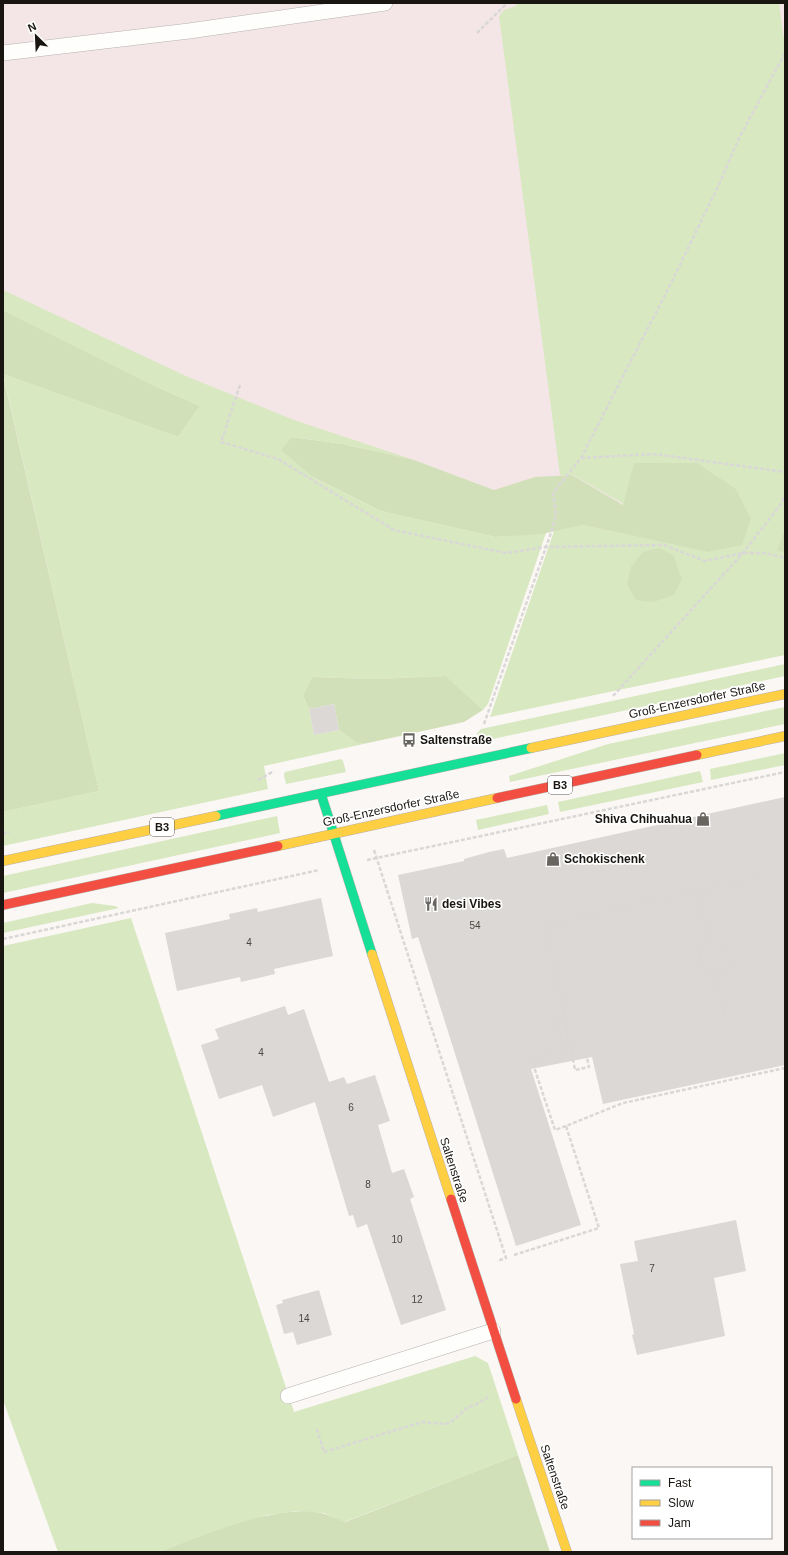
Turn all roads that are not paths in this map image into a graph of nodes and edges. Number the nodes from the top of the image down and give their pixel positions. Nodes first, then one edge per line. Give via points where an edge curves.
1 (385, 3) edge
2 (3, 53) edge
3 (785, 694) edge
4 (785, 736) edge
5 (321, 794) junction
6 (334, 832) junction
7 (3, 861) edge
8 (3, 905) edge
9 (493, 1331) junction
10 (288, 1396) dead end
11 (567, 1552) edge

1 - 2 lane via 190,31
3 - 5 main road, Groß-Enzersdorfer Straße / B3
4 - 6 main road, Groß-Enzersdorfer Straße / B3
5 - 6 main road, Saltenstraße
5 - 7 main road, Groß-Enzersdorfer Straße / B3
6 - 8 main road, Groß-Enzersdorfer Straße / B3
6 - 9 main road, Saltenstraße
9 - 10 lane
9 - 11 main road, Saltenstraße

